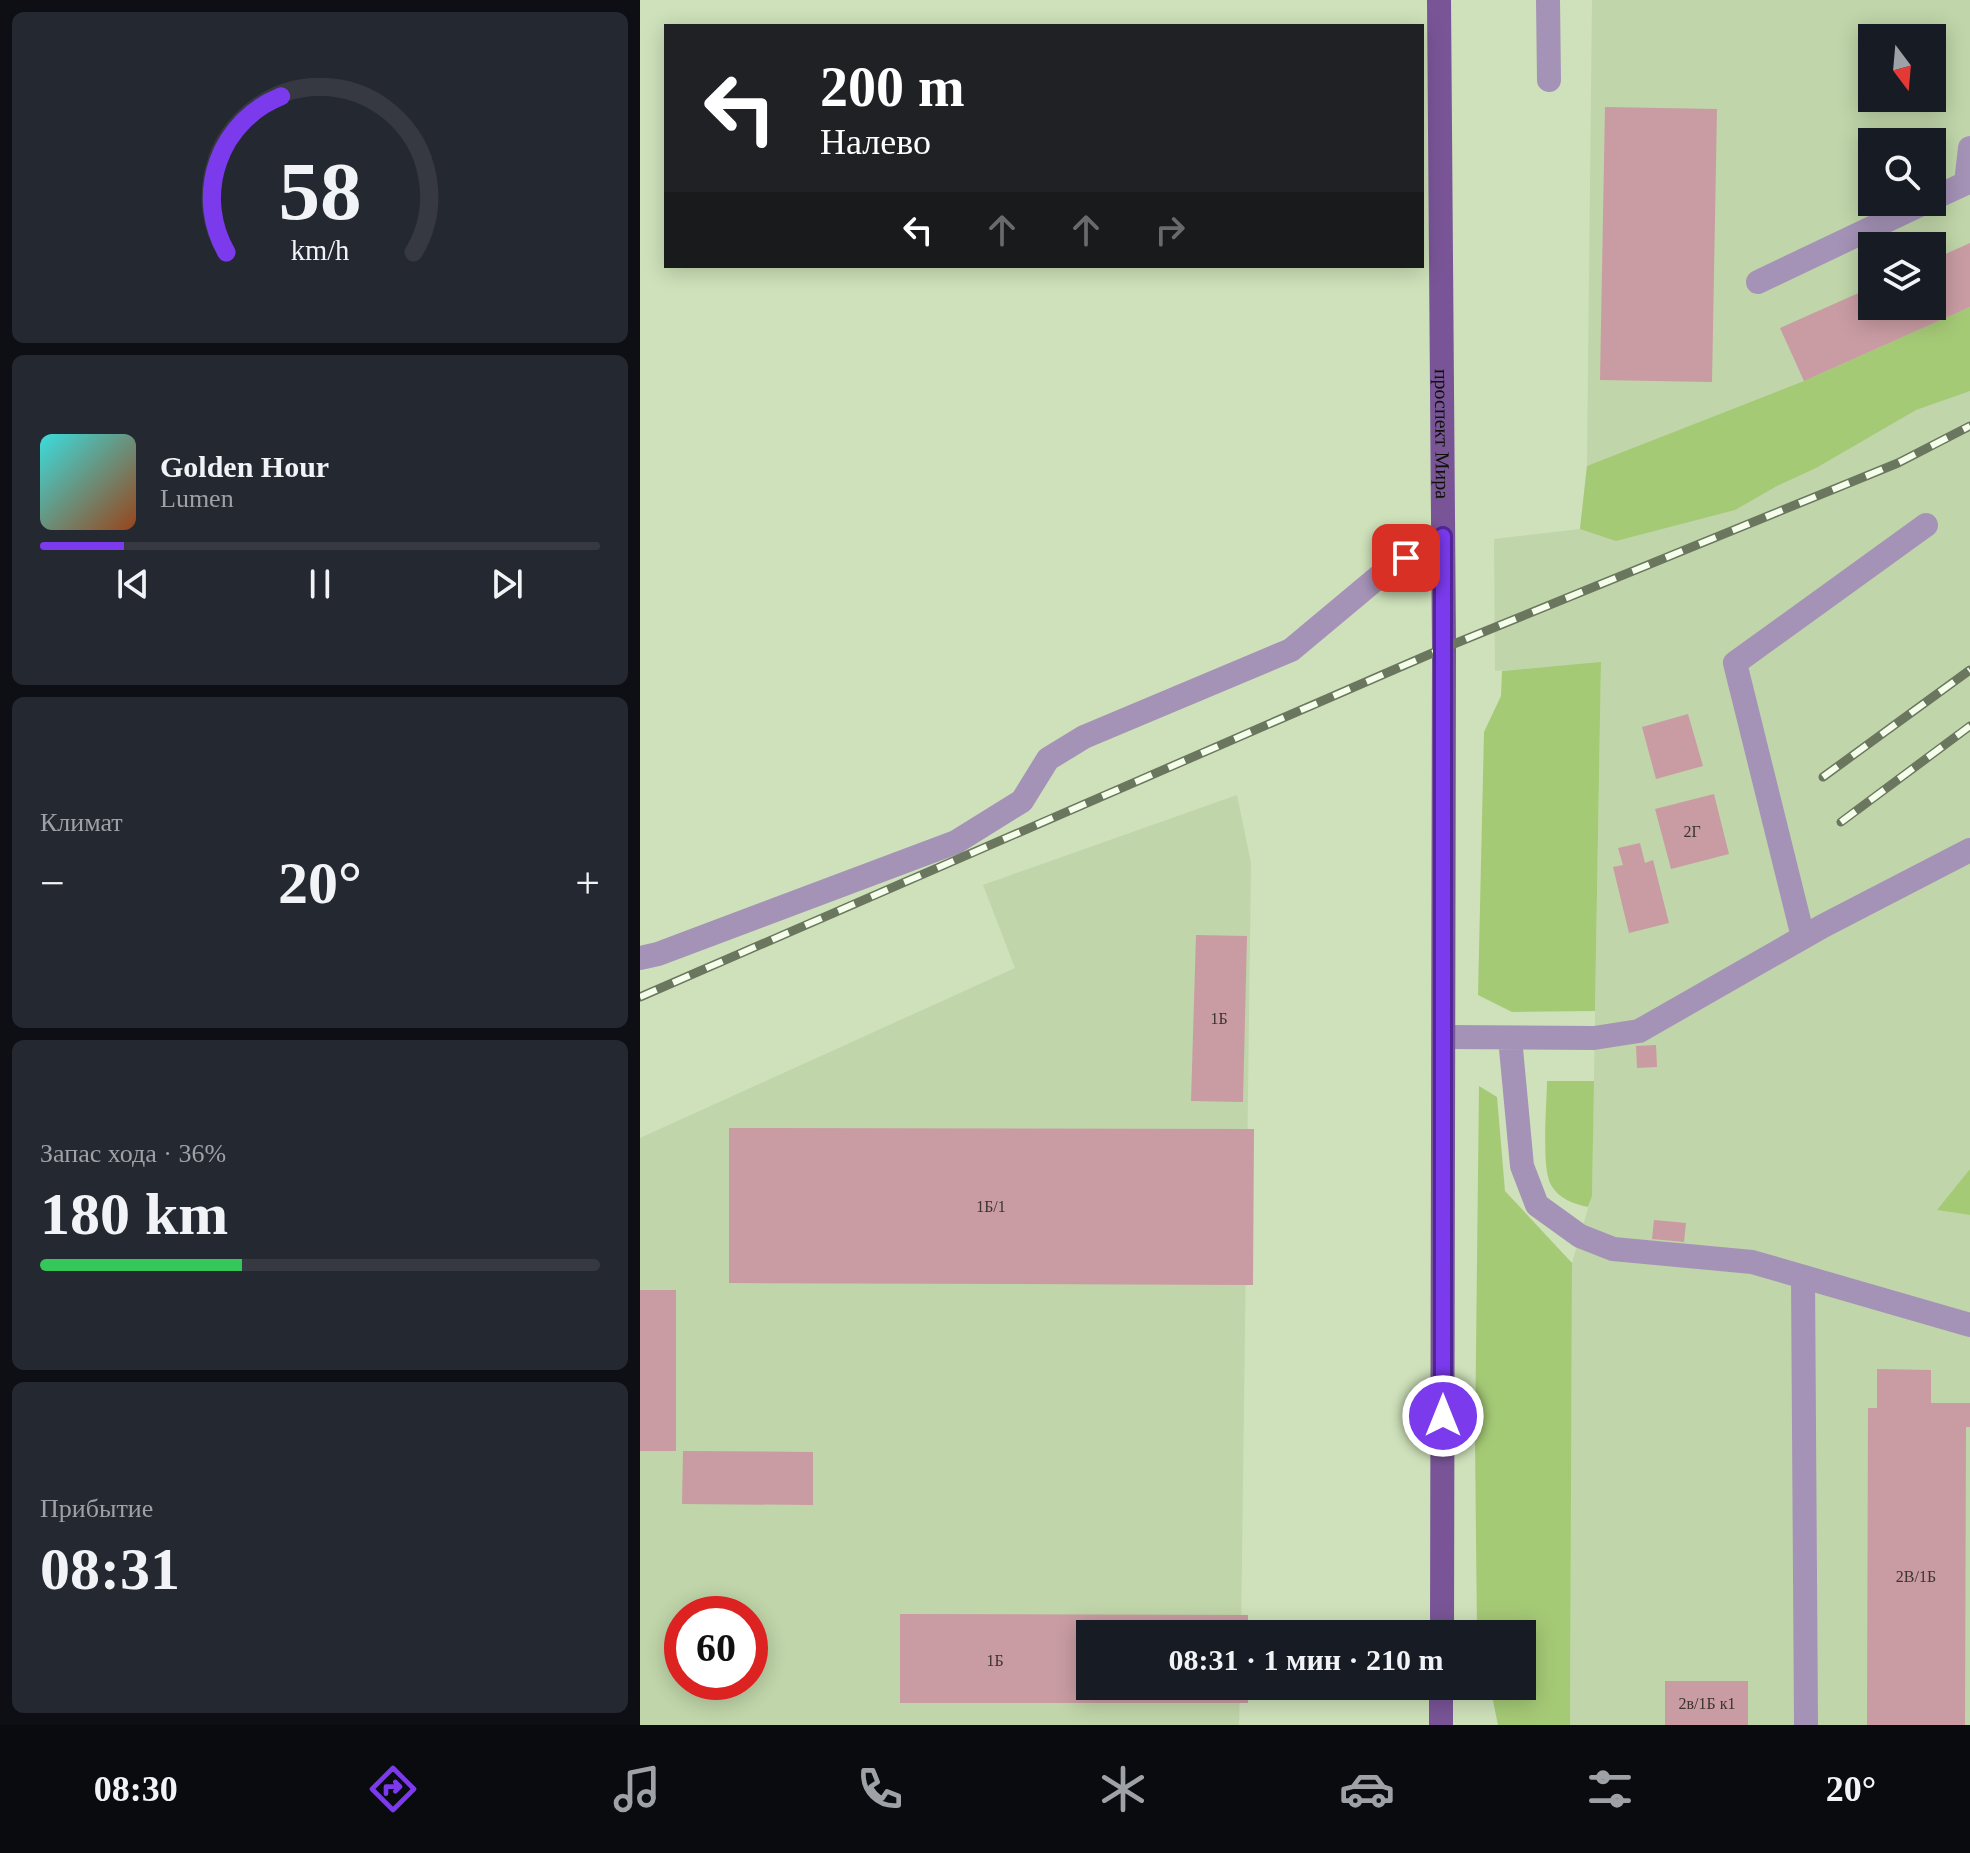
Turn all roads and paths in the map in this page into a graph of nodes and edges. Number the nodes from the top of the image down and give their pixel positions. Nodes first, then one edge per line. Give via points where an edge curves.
1 (1439, 0) edge
2 (1548, 0) edge
3 (1549, 80) dead end
4 (1970, 148) edge
5 (1946, 192) edge
6 (1897, 216) edge
7 (1758, 282) dead end
8 (1926, 525) dead end
9 (1443, 536) junction
10 (1970, 850) edge
11 (1803, 937) junction
12 (640, 958) edge
13 (1444, 1037) junction
14 (1510, 1038) junction
15 (1803, 1277) junction
16 (1970, 1325) edge
17 (1442, 1620) edge
18 (1441, 1700) edge
19 (1441, 1725) edge
20 (1806, 1725) edge

1 - 9 main road, проспект Мира
2 - 3 lane
4 - 5 lane via 1966,183
6 - 7 lane
8 - 11 lane via 1735,663
9 - 12 lane via 1388,569 1291,650 1084,737 1048,759 1022,801 956,842
9 - 13 main road, проспект Мира
10 - 11 lane
11 - 14 lane via 1639,1031 1594,1038
13 - 14 lane
13 - 17 main road, проспект Мира
14 - 15 lane via 1522,1166 1537,1205 1580,1236 1613,1249 1752,1262
15 - 16 lane
15 - 20 lane
18 - 19 main road

